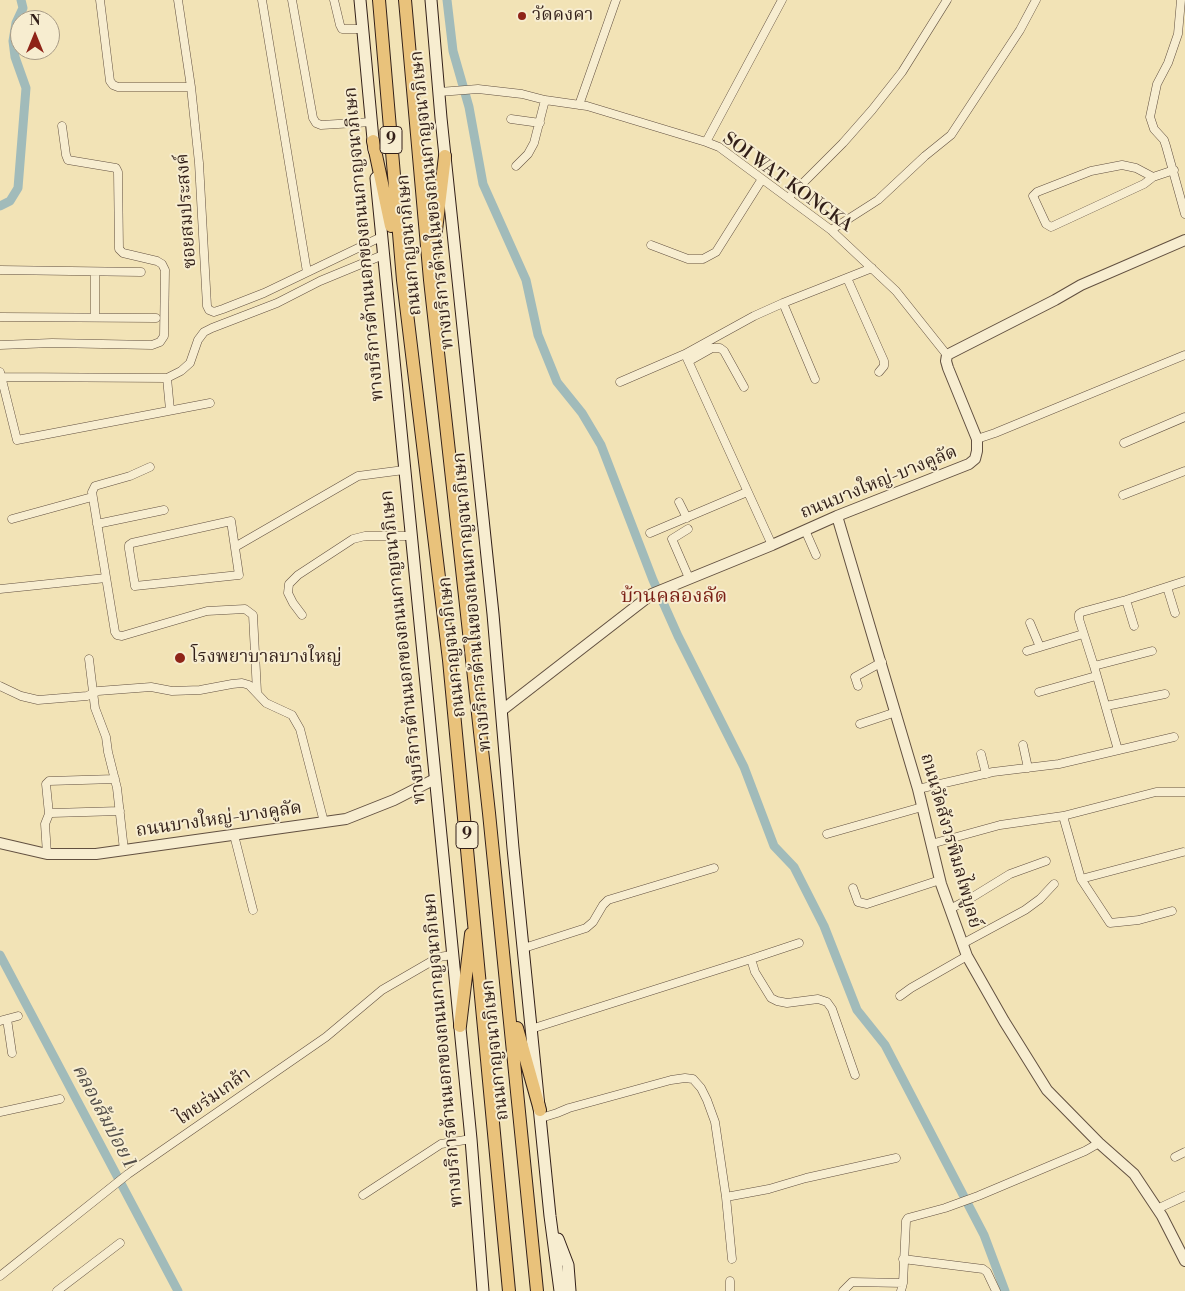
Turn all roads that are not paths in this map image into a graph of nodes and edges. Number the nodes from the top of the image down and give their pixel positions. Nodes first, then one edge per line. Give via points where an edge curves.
1 (100, 0) edge
2 (178, 0) edge
3 (262, 0) edge
4 (292, 0) edge
5 (334, 0) edge
6 (360, 0) edge
7 (379, 0) edge
8 (405, 0) edge
9 (431, 0) edge
10 (616, 0) edge
11 (782, 0) edge
12 (947, 0) edge
13 (1036, 0) edge
14 (1181, 0) edge
15 (363, 29) junction
16 (1182, 34) edge
17 (191, 87) junction
18 (439, 92) junction
19 (545, 100) junction
20 (579, 105) junction
21 (511, 119) dead end
22 (372, 122) junction
23 (540, 123) junction
24 (62, 126) dead end
25 (373, 141) junction
26 (706, 142) junction
27 (445, 156) junction
28 (516, 166) dead end
29 (1174, 170) junction
30 (1153, 177) junction
31 (762, 179) junction
32 (788, 198) junction
33 (1185, 214) edge
34 (831, 230) junction
35 (381, 236) junction
36 (1185, 240) edge
37 (651, 246) dead end
38 (383, 255) junction
39 (872, 268) junction
40 (0, 270) edge
41 (95, 272) junction
42 (141, 272) dead end
43 (307, 272) junction
44 (847, 278) junction
45 (403, 280) junction
46 (430, 280) junction
47 (783, 303) junction
48 (0, 317) edge
49 (95, 317) junction
50 (156, 318) dead end
51 (0, 345) edge
52 (948, 355) junction
53 (1185, 355) edge
54 (687, 357) junction
55 (879, 372) dead end
56 (1, 375) edge
57 (167, 378) junction
58 (815, 379) dead end
59 (620, 382) dead end
60 (744, 387) dead end
61 (210, 403) dead end
62 (170, 410) junction
63 (1185, 417) edge
64 (977, 439) junction
65 (1124, 443) dead end
66 (150, 467) dead end
67 (404, 470) junction
68 (1185, 471) edge
69 (747, 492) junction
70 (1123, 495) dead end
71 (92, 497) junction
72 (679, 502) dead end
73 (164, 510) dead end
74 (837, 516) junction
75 (687, 518) junction
76 (12, 519) dead end
77 (97, 524) junction
78 (688, 529) dead end
79 (805, 530) junction
80 (650, 533) dead end
81 (412, 536) junction
82 (772, 545) junction
83 (235, 547) junction
84 (816, 555) dead end
85 (106, 578) junction
86 (689, 578) junction
87 (1185, 581) edge
88 (1167, 587) junction
89 (0, 589) edge
90 (1126, 600) junction
91 (1175, 613) dead end
92 (302, 615) dead end
93 (1030, 623) dead end
94 (1134, 626) dead end
95 (1083, 634) junction
96 (1040, 647) junction
97 (1027, 651) dead end
98 (1152, 651) dead end
99 (89, 659) dead end
100 (882, 662) junction
101 (1094, 666) junction
102 (1096, 676) junction
103 (0, 686) edge
104 (858, 686) dead end
105 (257, 692) junction
106 (1039, 692) dead end
107 (93, 694) junction
108 (1165, 694) dead end
109 (1106, 706) junction
110 (501, 712) junction
111 (896, 712) junction
112 (860, 724) dead end
113 (1174, 737) dead end
114 (1023, 745) dead end
115 (1118, 750) junction
116 (981, 754) dead end
117 (1028, 768) junction
118 (986, 774) junction
119 (115, 779) junction
120 (435, 779) junction
121 (918, 789) junction
122 (1185, 792) edge
123 (922, 807) junction
124 (120, 811) junction
125 (49, 814) junction
126 (1063, 816) junction
127 (324, 822) junction
128 (827, 834) dead end
129 (234, 835) junction
130 (0, 842) edge
131 (931, 844) junction
132 (124, 850) junction
133 (1183, 852) dead end
134 (47, 854) junction
135 (1046, 861) dead end
136 (714, 868) dead end
137 (1081, 879) junction
138 (940, 880) junction
139 (1054, 884) dead end
140 (853, 888) dead end
141 (474, 908) junction
142 (950, 908) junction
143 (253, 910) dead end
144 (1172, 911) dead end
145 (799, 943) dead end
146 (962, 944) junction
147 (524, 948) junction
148 (452, 955) junction
149 (967, 956) junction
150 (751, 959) junction
151 (508, 994) junction
152 (900, 996) dead end
153 (18, 1016) dead end
154 (3, 1020) edge
155 (460, 1026) junction
156 (531, 1029) junction
157 (12, 1053) dead end
158 (855, 1075) dead end
159 (60, 1099) dead end
160 (0, 1112) edge
161 (541, 1114) junction
162 (471, 1139) junction
163 (1099, 1142) junction
164 (1185, 1152) edge
165 (1175, 1157) dead end
166 (896, 1158) dead end
167 (363, 1195) dead end
168 (1185, 1196) edge
169 (726, 1197) junction
170 (1157, 1209) junction
171 (550, 1216) junction
172 (478, 1242) junction
173 (120, 1243) dead end
174 (732, 1259) dead end
175 (903, 1259) junction
176 (1185, 1262) edge
177 (1, 1274) edge
178 (730, 1280) dead end
179 (902, 1287) edge
180 (57, 1291) edge
181 (475, 1291) edge
182 (483, 1291) edge
183 (509, 1291) edge
184 (537, 1291) edge
185 (560, 1291) edge
186 (570, 1291) edge
187 (730, 1291) edge
188 (843, 1291) edge
189 (996, 1291) edge

1 - 17 street via 113,85
2 - 17 street
3 - 43 street
4 - 22 street via 316,123
5 - 15 street via 342,29
6 - 15 main road, ทางบริการด้านนอกของถนนกาญจนาภิเษก
7 - 45 highway, ถนนกาญจนาภิเษก / 9
8 - 46 highway, ถนนกาญจนาภิเษก / 9
9 - 18 main road, ทางบริการด้านในของถนนกาญจนาภิเษก
10 - 20 street
11 - 26 street
12 - 32 street via 902,72 872,110
13 - 34 street via 951,135 878,200
14 - 16 street
15 - 22 main road, ทางบริการด้านนอกของถนนกาญจนาภิเษก
16 - 29 street via 1157,84 1150,116 1154,130 1164,140
17 - 43 street, ซอยสมประสงค์ via 209,310 224,309
18 - 19 street, SOI WAT KONGKA via 478,89
18 - 27 main road, ทางบริการด้านในของถนนกาญจนาภิเษก
19 - 20 street, SOI WAT KONGKA
19 - 23 street
20 - 26 street, SOI WAT KONGKA
21 - 23 street
22 - 25 main road, ทางบริการด้านนอกของถนนกาญจนาภิเษก
23 - 28 street via 528,154
24 - 51 street via 68,160 116,168 118,172 119,249 162,264 165,270 164,336 160,342 152,344
25 - 35 main road, ทางบริการด้านนอกของถนนกาญจนาภิเษก
25 - 45 highway
26 - 31 street, SOI WAT KONGKA
27 - 46 highway
27 - 110 main road, ทางบริการด้านในของถนนกาญจนาภิเษก
29 - 30 street
29 - 33 street
30 - 30 street via 1051,227 1046,224 1033,196 1091,171 1122,165
31 - 32 street, SOI WAT KONGKA
31 - 37 street via 716,252 703,259 688,259
32 - 34 street, SOI WAT KONGKA
34 - 39 street, SOI WAT KONGKA
35 - 38 main road, ทางบริการด้านนอกของถนนกาญจนาภิเษก
35 - 43 street, ซอยสมประสงค์
36 - 52 street via 1081,285
38 - 57 street via 204,332 190,363
38 - 67 main road, ทางบริการด้านนอกของถนนกาญจนาภิเษก
39 - 44 street
39 - 52 street, SOI WAT KONGKA via 896,291
40 - 41 street
41 - 42 street
41 - 49 street
44 - 47 street
44 - 55 street via 884,362
45 - 141 highway, ถนนกาญจนาภิเษก / 9 via 450,660
46 - 151 highway, ถนนกาญจนาภิเษก / 9
47 - 54 street via 754,316
47 - 58 street
48 - 49 street
49 - 50 street
52 - 64 street, ถนนบางใหญ่-บางคูลัด via 948,368
53 - 64 street
54 - 59 street
54 - 60 street via 712,348 724,350
54 - 69 street
56 - 57 street
56 - 62 street via 17,440
57 - 62 street
61 - 62 street
63 - 65 street
64 - 74 street, ถนนบางใหญ่-บางคูลัด via 975,459 969,464
66 - 71 street via 95,486
67 - 81 main road, ทางบริการด้านนอกของถนนกาญจนาภิเษก
67 - 83 street via 358,476
68 - 70 street
69 - 75 street
69 - 82 street
71 - 76 street
71 - 77 street
72 - 75 street
73 - 77 street
74 - 79 street, ถนนบางใหญ่-บางคูลัด
74 - 100 street, ถนนวัดสังวรพิมลไพบูลย์
75 - 80 street
77 - 85 street
78 - 86 street via 672,539
79 - 82 street, ถนนบางใหญ่-บางคูลัด
79 - 84 street
81 - 92 street via 353,539 298,575 289,584 288,593
81 - 120 main road, ทางบริการด้านนอกของถนนกาญจนาภิเษก
82 - 86 street, ถนนบางใหญ่-บางคูลัด
83 - 83 street via 238,576 134,585 129,549 132,543 231,521
85 - 89 street
85 - 105 street via 117,635 207,611 245,609 253,615
86 - 110 street, ถนนบางใหญ่-บางคูลัด via 652,594
87 - 88 street
88 - 90 street
88 - 91 street
90 - 94 street
90 - 95 street via 1079,614
93 - 96 street
95 - 96 street
95 - 101 street
96 - 97 street
98 - 101 street
99 - 107 street
100 - 104 street via 855,676
100 - 111 street, ถนนวัดสังวรพิมลไพบูลย์
101 - 102 street
102 - 106 street
102 - 109 street
103 - 107 street via 38,700
105 - 107 street via 242,683 200,690 172,692 151,687
105 - 127 street via 266,703 292,716 300,729
107 - 119 street via 94,708 106,737
108 - 109 street
109 - 115 street
110 - 147 main road, ทางบริการด้านในของถนนกาญจนาภิเษก
111 - 112 street
111 - 121 street, ถนนวัดสังวรพิมลไพบูลย์
113 - 115 street
114 - 117 street
115 - 117 street
116 - 118 street
117 - 118 street
118 - 121 street
119 - 124 street
119 - 125 street via 49,781 46,784
120 - 127 street, ถนนบางใหญ่-บางคูลัด via 363,813
120 - 148 main road, ทางบริการด้านนอกของถนนกาญจนาภิเษก
121 - 123 street, ถนนวัดสังวรพิมลไพบูลย์
122 - 126 street via 1156,792
123 - 128 street
123 - 131 street, ถนนวัดสังวรพิมลไพบูลย์
124 - 125 street
124 - 132 street
125 - 134 street via 45,824
126 - 131 street via 1000,825
126 - 137 street
127 - 129 street, ถนนบางใหญ่-บางคูลัด
129 - 132 street, ถนนบางใหญ่-บางคูลัด
129 - 143 street
130 - 134 street, ถนนบางใหญ่-บางคูลัด
131 - 138 street, ถนนวัดสังวรพิมลไพบูลย์
132 - 134 street, ถนนบางใหญ่-บางคูลัด via 96,854
133 - 137 street
135 - 142 street via 1010,874
136 - 147 street via 608,900 586,928
137 - 144 street via 1110,923 1139,920
138 - 140 street via 867,904 858,902
138 - 142 street, ถนนวัดสังวรพิมลไพบูลย์
139 - 146 street via 1025,910
141 - 155 highway
141 - 183 highway, ถนนกาญจนาภิเษก / 9
142 - 146 street, ถนนวัดสังวรพิมลไพบูลย์
145 - 150 street
146 - 149 street, ถนนวัดสังวรพิมลไพบูลย์
147 - 156 main road, ทางบริการด้านในของถนนกาญจนาภิเษก
148 - 155 main road, ทางบริการด้านนอกของถนนกาญจนาภิเษก
148 - 177 street, ไทยร่มเกล้า via 439,957 382,990 326,1037 128,1174
149 - 152 street
149 - 163 street, ถนนวัดสังวรพิมลไพบูลย์ via 1047,1090
150 - 156 street
150 - 158 street via 771,998 787,1003 818,999 827,1002
151 - 161 highway
151 - 184 highway, ถนนกาญจนาภิเษก / 9
153 - 154 street
154 - 157 street
155 - 162 main road, ทางบริการด้านนอกของถนนกาญจนาภิเษก
156 - 161 main road, ทางบริการด้านในของถนนกาญจนาภิเษก
159 - 160 street
161 - 169 street via 557,1114 671,1080 693,1079 701,1088 715,1122
161 - 171 main road, ทางบริการด้านในของถนนกาญจนาภิเษก
162 - 167 street via 441,1144
162 - 172 main road, ทางบริการด้านนอกของถนนกาญจนาภิเษก
163 - 170 street, ถนนวัดสังวรพิมลไพบูลย์ via 1134,1174
163 - 175 street via 1085,1151 978,1196 908,1218
164 - 165 street
166 - 169 street
168 - 170 street
169 - 174 street
170 - 176 street, ถนนวัดสังวรพิมลไพบูลย์
171 - 185 main road, ทางบริการด้านในของถนนกาญจนาภิเษก
171 - 186 main road via 568,1265
172 - 181 main road
172 - 182 main road, ทางบริการด้านนอกของถนนกาญจนาภิเษก
173 - 180 street
175 - 179 street
175 - 189 street via 983,1269
178 - 187 street
179 - 188 street via 852,1282

